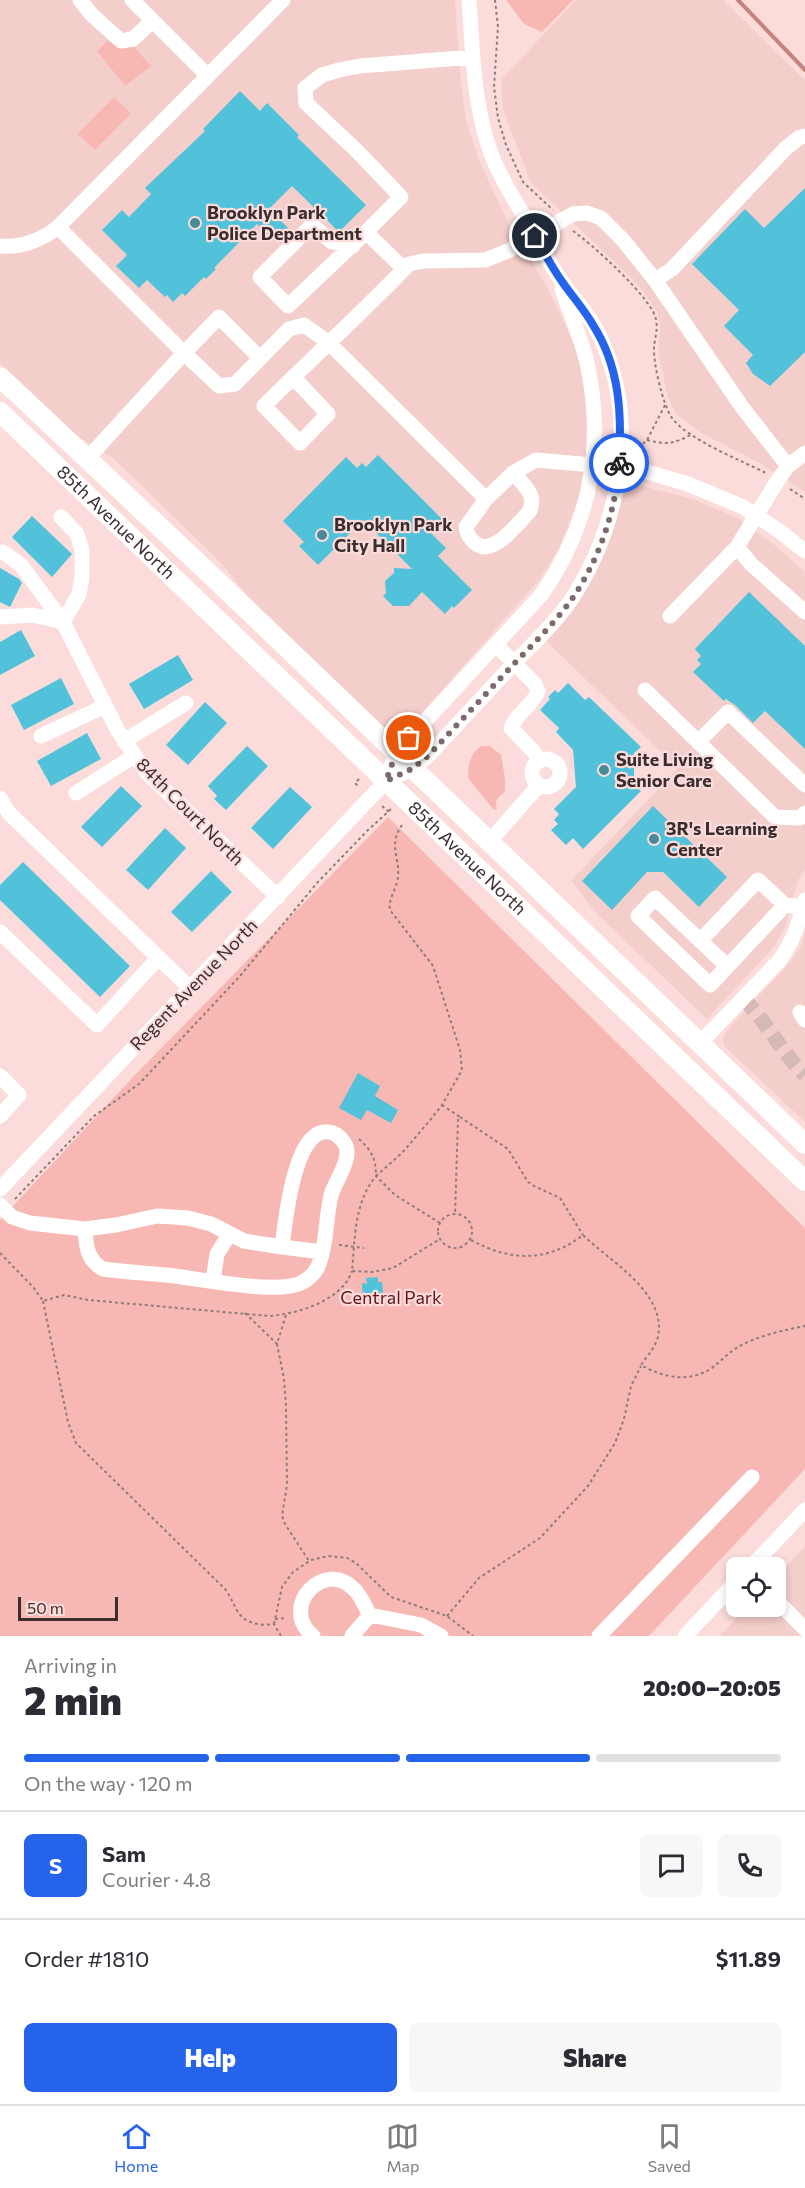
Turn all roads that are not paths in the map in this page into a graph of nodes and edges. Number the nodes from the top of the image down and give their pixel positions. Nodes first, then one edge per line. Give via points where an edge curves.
1 (80, 0) edge
2 (132, 0) edge
3 (283, 0) edge
4 (469, 0) edge
5 (152, 21) junction
6 (473, 57) junction
7 (207, 75) junction
8 (805, 136) edge
9 (58, 227) junction
10 (366, 232) junction
11 (535, 236) junction
12 (0, 246) edge
13 (353, 246) junction
14 (404, 268) junction
15 (559, 277) junction
16 (655, 280) junction
17 (328, 342) junction
18 (184, 353) junction
19 (260, 358) junction
20 (0, 377) edge
21 (293, 377) dead end
22 (0, 412) edge
23 (805, 453) edge
24 (87, 459) junction
25 (592, 466) junction
26 (788, 466) junction
27 (619, 467) junction
28 (513, 473) junction
29 (486, 499) junction
30 (757, 515) junction
31 (61, 517) dead end
32 (737, 547) junction
33 (805, 551) edge
34 (3, 552) dead end
35 (805, 612) edge
36 (670, 616) dead end
37 (0, 617) edge
38 (63, 622) junction
39 (496, 645) junction
40 (514, 664) junction
41 (645, 690) dead end
42 (186, 704) dead end
43 (105, 706) junction
44 (41, 736) dead end
45 (124, 741) junction
46 (698, 742) junction
47 (396, 753) junction
48 (134, 756) junction
49 (539, 760) junction
50 (412, 769) junction
51 (386, 781) junction
52 (539, 785) junction
53 (805, 785) edge
54 (76, 793) dead end
55 (1, 802) edge
56 (805, 813) edge
57 (489, 842) junction
58 (278, 897) junction
59 (804, 903) edge
60 (785, 905) junction
61 (0, 932) edge
62 (700, 941) junction
63 (158, 958) junction
64 (727, 966) junction
65 (190, 988) junction
66 (700, 1043) junction
67 (0, 1076) edge
68 (0, 1116) edge
69 (805, 1144) edge
70 (790, 1167) junction
71 (805, 1181) edge
72 (0, 1189) edge
73 (805, 1196) edge
74 (2, 1207) edge
75 (85, 1229) junction
76 (229, 1235) junction
77 (282, 1247) junction
78 (323, 1248) junction
79 (213, 1281) junction
80 (752, 1478) dead end
81 (805, 1510) edge
82 (760, 1557) edge
83 (726, 1593) edge
84 (786, 1610) edge
85 (369, 1615) junction
86 (805, 1629) edge
87 (313, 1636) edge
88 (352, 1636) edge
89 (441, 1636) edge
90 (599, 1636) edge
91 (685, 1636) edge

1 - 5 street via 121,41 134,39
2 - 5 street
3 - 7 street
4 - 6 street
5 - 7 street
6 - 10 street via 349,68 322,75 305,88 306,104 401,197
6 - 11 street via 479,107 492,156
7 - 9 street
8 - 16 street via 786,148 672,269
9 - 12 street via 25,244
9 - 18 street
10 - 13 street
10 - 14 street
11 - 14 street via 485,260 424,261
11 - 15 street
11 - 16 street via 573,214 601,218
13 - 13 street via 332,242 312,225 260,277 288,306
14 - 17 street
15 - 25 street, Regent Avenue North via 592,388
15 - 27 street, Regent Avenue North via 594,325 614,376 621,418
16 - 26 street via 742,407
17 - 19 street via 304,325 290,329
17 - 21 street
17 - 29 street
18 - 19 street via 219,386 235,384
18 - 19 street via 219,317
18 - 24 street
20 - 24 main road, 85th Avenue North
22 - 51 main road, 85th Avenue North
23 - 26 street
24 - 47 main road, 85th Avenue North
25 - 27 street
25 - 28 street via 536,460
25 - 39 street, Regent Avenue North via 579,525 561,565 542,594
26 - 30 street
27 - 30 street via 688,484
27 - 40 street, Regent Avenue North via 608,523 586,575 561,612
28 - 29 street
28 - 29 street via 528,489 532,506 495,545 486,549 466,533 466,526
30 - 32 street
30 - 33 street
31 - 38 street via 77,534 82,550 79,594
32 - 35 street
32 - 36 street
34 - 38 street, 84th Court North via 21,565
37 - 38 street via 33,615
38 - 43 street, 84th Court North
39 - 40 street
39 - 47 street, Regent Avenue North
40 - 49 street via 538,691 511,728
40 - 50 street, Regent Avenue North
41 - 46 street
42 - 45 street
43 - 44 street
43 - 45 street, 84th Court North
45 - 48 street, 84th Court North
46 - 53 street via 728,712
46 - 56 street via 775,817 800,818
47 - 50 main road, 85th Avenue North
47 - 51 street, Regent Avenue North
48 - 54 street
48 - 58 street, 84th Court North via 147,774
49 - 52 street via 532,775
49 - 52 street via 554,760 561,771 555,785
50 - 51 street, Regent Avenue North
50 - 57 main road, 85th Avenue North
51 - 58 street, Regent Avenue North
51 - 70 main road, 85th Avenue North
52 - 57 street
55 - 63 street
57 - 66 main road, 85th Avenue North
58 - 65 street, Regent Avenue North
59 - 60 street
59 - 66 street via 793,938 779,962
60 - 62 street via 759,880
60 - 64 street
61 - 63 street via 97,1025
62 - 64 street
62 - 64 street via 655,898 638,916 710,985
63 - 65 street
65 - 72 street, Regent Avenue North
66 - 69 main road, 85th Avenue North
67 - 68 street via 19,1095
70 - 71 main road, 85th Avenue North
70 - 73 main road via 798,1190
74 - 75 street via 30,1223
75 - 76 street via 174,1216 201,1221
75 - 79 street via 87,1252 103,1269
76 - 77 street via 254,1244
76 - 79 street via 218,1254
77 - 78 street
77 - 78 street via 287,1204 299,1162 312,1140 331,1132 346,1146 347,1158 332,1195
78 - 79 street via 316,1271 292,1287
80 - 90 street
81 - 82 street
83 - 91 street
84 - 86 street
85 - 87 street via 356,1590 335,1579 321,1581 305,1594 301,1604 304,1625
85 - 88 street
85 - 89 street via 420,1625

